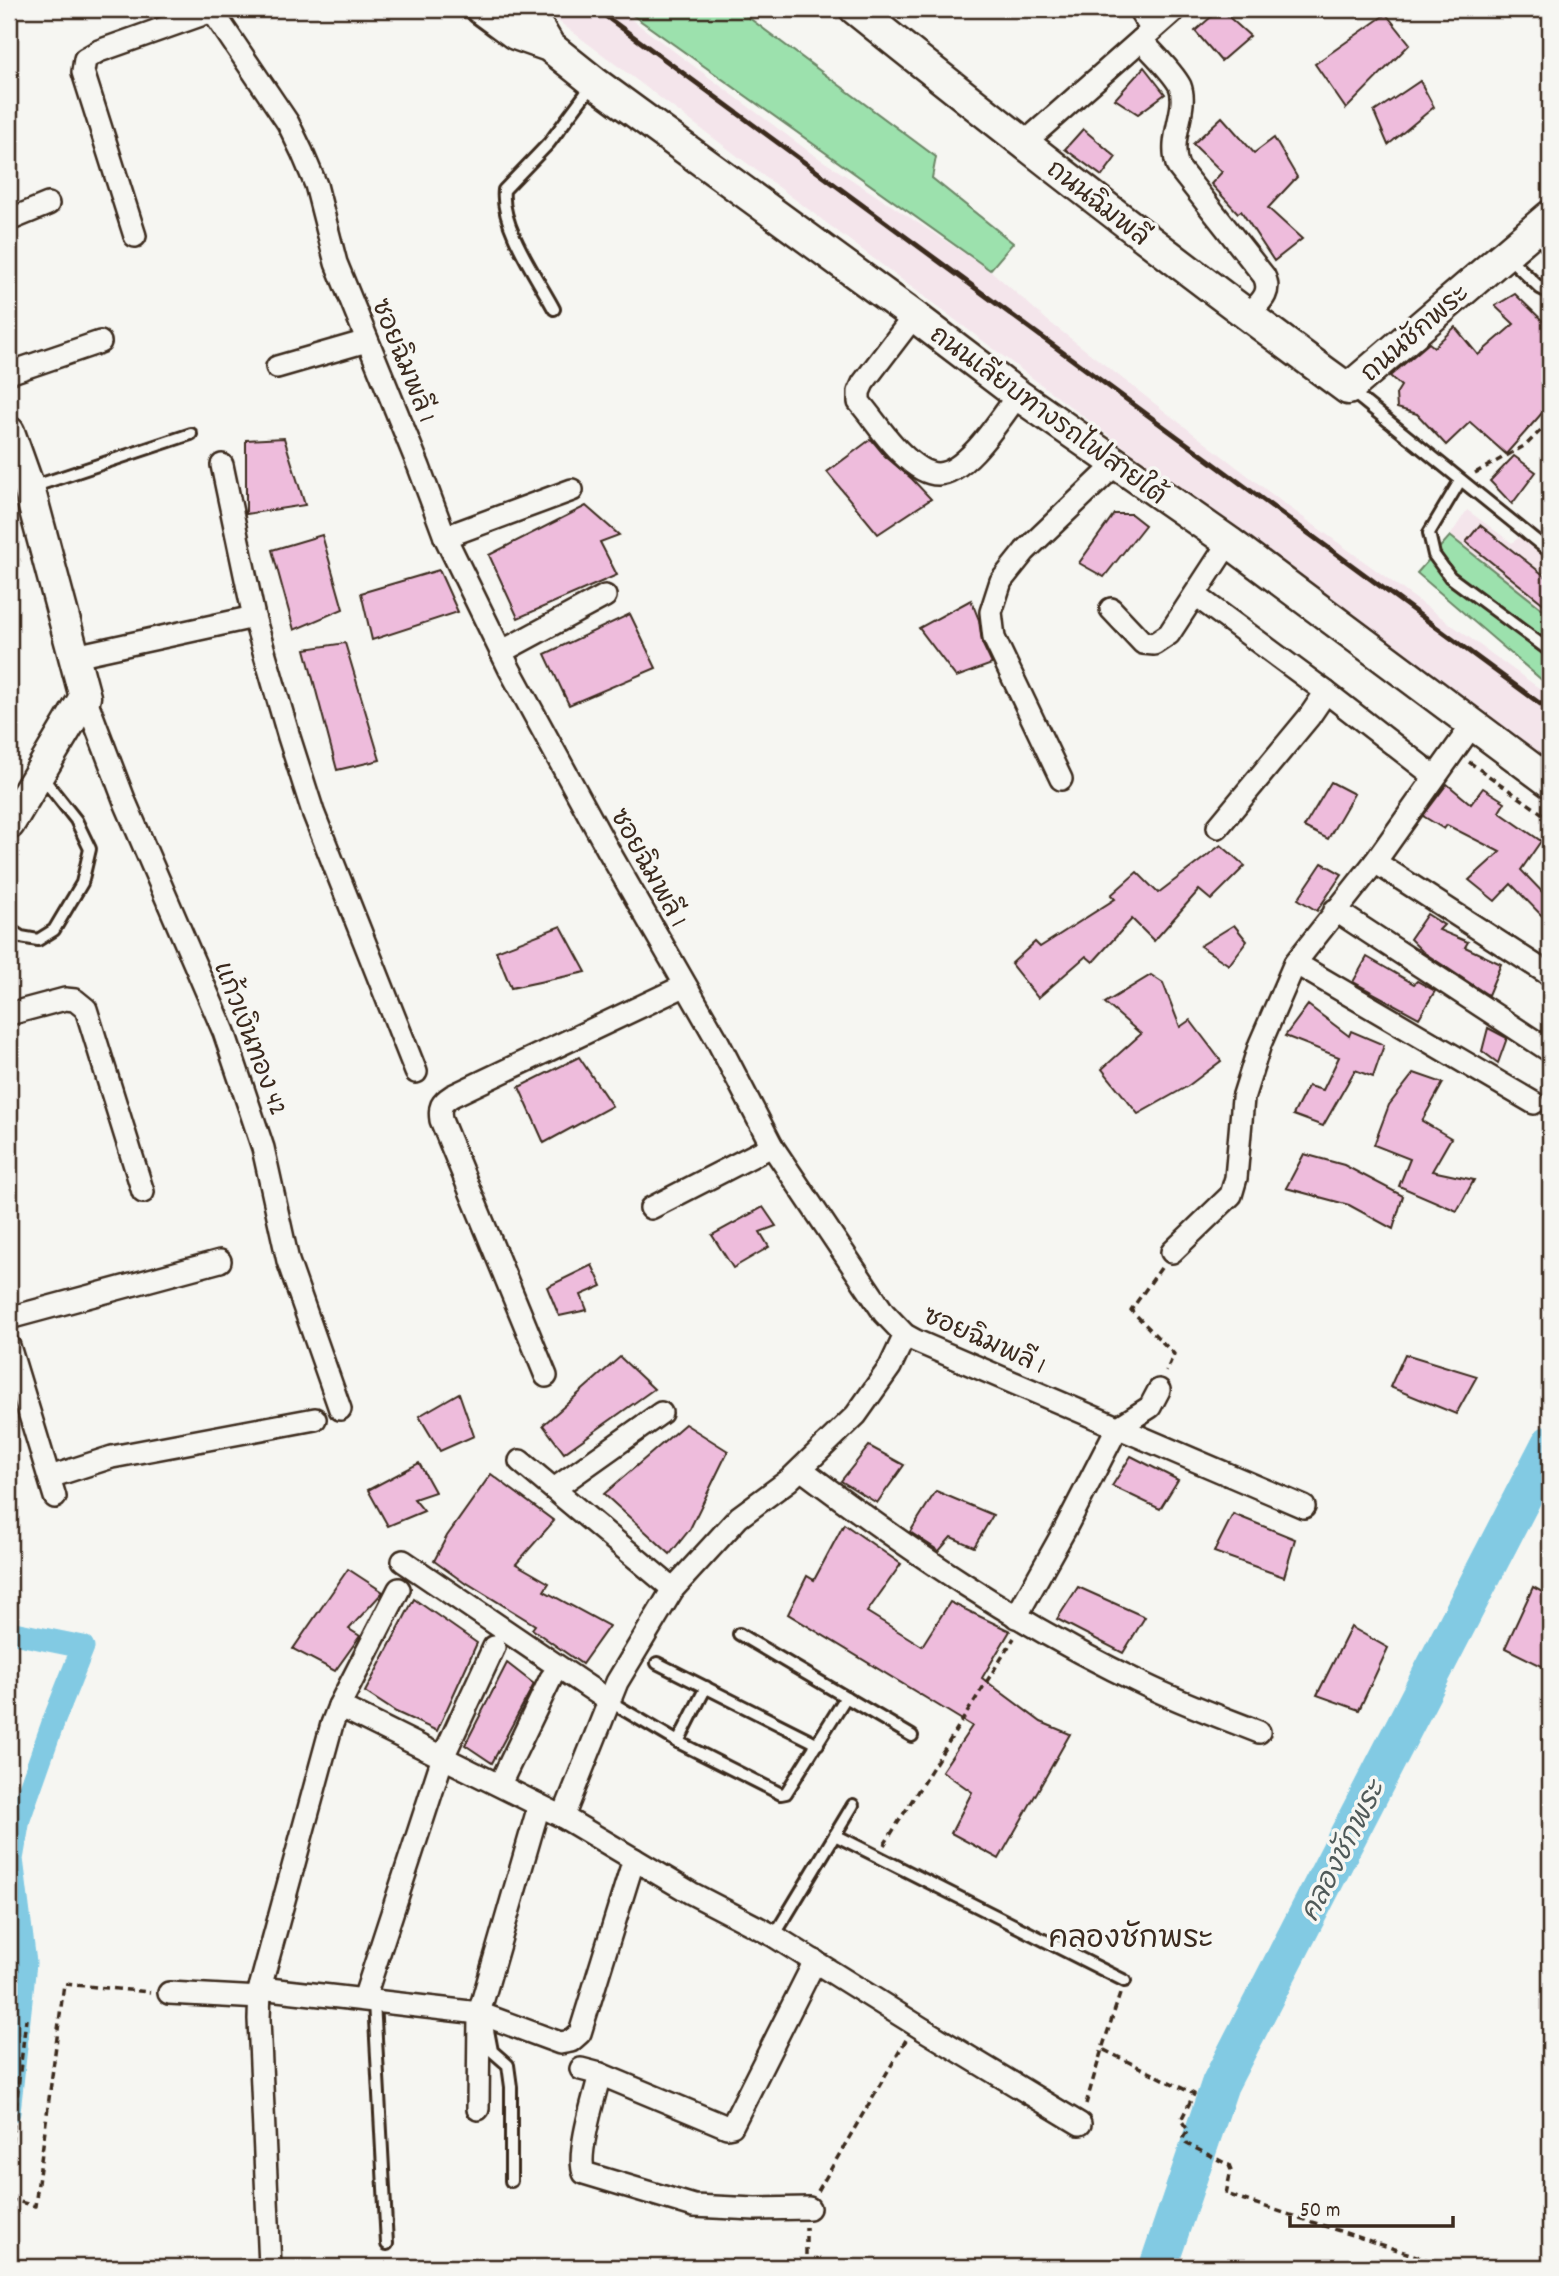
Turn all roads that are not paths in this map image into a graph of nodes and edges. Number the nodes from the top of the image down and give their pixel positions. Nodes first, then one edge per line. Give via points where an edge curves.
1 (481, 9) edge
2 (517, 9) edge
3 (855, 9) edge
4 (1139, 9) edge
5 (1176, 9) edge
6 (211, 10) edge
7 (1147, 35) junction
8 (549, 46) junction
9 (594, 82) junction
10 (1023, 144) junction
11 (48, 204) dead end
12 (9, 220) edge
13 (1544, 232) edge
14 (135, 236) dead end
15 (1506, 254) junction
16 (1550, 293) edge
17 (554, 309) dead end
18 (915, 316) junction
19 (1247, 316) junction
20 (367, 341) junction
21 (100, 342) dead end
22 (277, 367) dead end
23 (9, 373) edge
24 (1348, 389) junction
25 (1018, 395) junction
26 (9, 432) edge
27 (191, 434) dead end
28 (1117, 463) junction
29 (222, 465) dead end
30 (1460, 481) junction
31 (29, 488) junction
32 (572, 490) dead end
33 (445, 537) junction
34 (1229, 542) junction
35 (1550, 552) edge
36 (1195, 595) junction
37 (605, 596) dead end
38 (1111, 609) dead end
39 (254, 617) junction
40 (1550, 651) edge
41 (501, 652) junction
42 (75, 656) junction
43 (1326, 692) junction
44 (85, 697) junction
45 (1477, 727) junction
46 (40, 775) junction
47 (1434, 776) junction
48 (1060, 779) dead end
49 (1550, 782) edge
50 (9, 824) edge
51 (1218, 827) dead end
52 (1375, 862) junction
53 (1335, 910) junction
54 (9, 929) edge
55 (1295, 963) junction
56 (1550, 975) edge
57 (684, 986) junction
58 (9, 1014) edge
59 (1550, 1051) edge
60 (416, 1072) dead end
61 (1534, 1103) dead end
62 (772, 1146) junction
63 (143, 1192) dead end
64 (651, 1208) dead end
65 (1172, 1252) road end
66 (220, 1261) dead end
67 (9, 1318) edge
68 (905, 1335) junction
69 (9, 1346) edge
70 (546, 1376) dead end
71 (1159, 1390) road end
72 (340, 1409) dead end
73 (661, 1413) dead end
74 (315, 1419) dead end
75 (1117, 1428) junction
76 (520, 1461) dead end
77 (801, 1469) junction
78 (554, 1489) junction
79 (1304, 1507) dead end
80 (403, 1561) dead end
81 (398, 1589) dead end
82 (673, 1589) junction
83 (1020, 1619) junction
84 (739, 1634) dead end
85 (494, 1647) dead end
86 (657, 1663) dead end
87 (551, 1678) dead end
88 (706, 1688) junction
89 (846, 1697) junction
90 (609, 1701) junction
91 (339, 1706) junction
92 (1259, 1732) dead end
93 (912, 1736) dead end
94 (678, 1742) junction
95 (818, 1744) junction
96 (443, 1757) junction
97 (500, 1784) junction
98 (853, 1805) dead end
99 (539, 1806) junction
100 (563, 1817) junction
101 (835, 1835) junction
102 (634, 1859) junction
103 (774, 1936) junction
104 (815, 1961) junction
105 (1125, 1981) road end
106 (169, 1993) road end
107 (260, 1993) junction
108 (369, 2000) junction
109 (482, 2015) junction
110 (478, 2109) dead end
111 (1080, 2124) road end
112 (511, 2181) dead end
113 (808, 2213) road end
114 (387, 2244) dead end
115 (270, 2267) edge

1 - 8 main road, ถนนเลียบทางรถไฟสายใต้ via 515,34
2 - 8 main road, ถนนเลียบทางรถไฟสายใต้ via 538,27
3 - 10 main road, ถนนฉิมพลี
4 - 7 street
5 - 7 street
6 - 14 street via 85,59 83,72
6 - 20 street, ซอยฉิมพลี 1 via 288,123 302,152
7 - 10 street
7 - 19 street via 1182,96 1174,156 1178,167 1268,284 1267,296
8 - 9 main road, ถนนเลียบทางรถไฟสายใต้
9 - 17 lane via 549,143 504,190 505,213
9 - 18 main road, ถนนเลียบทางรถไฟสายใต้
10 - 19 main road, ถนนฉิมพลี
11 - 12 street
13 - 15 main road, ถนนชักพระ
15 - 16 lane
15 - 24 main road, ถนนชักพระ
18 - 25 main road, ถนนเลียบทางรถไฟสายใต้
18 - 25 street via 859,392 859,401 899,452 924,471 947,472 966,460
19 - 24 main road, ถนนฉิมพลี
20 - 22 street
20 - 33 street, ซอยฉิมพลี 1
21 - 23 street
24 - 30 lane, ถนนชักพระ
25 - 28 main road, ถนนเลียบทางรถไฟสายใต้
26 - 31 main road
27 - 31 lane
28 - 34 main road, ถนนเลียบทางรถไฟสายใต้
28 - 48 street via 1025,551 1001,581 991,612 994,638
29 - 39 street
30 - 35 lane, ถนนชักพระ
30 - 40 lane via 1429,533 1434,555 1450,577
31 - 42 main road
32 - 33 street
33 - 41 street, ซอยฉิมพลี 1
34 - 36 street
34 - 45 main road, ถนนเลียบทางรถไฟสายใต้
36 - 38 street via 1169,634 1154,644 1143,643
36 - 43 street
37 - 41 street
39 - 42 street
39 - 60 street via 313,812
41 - 57 street, ซอยฉิมพลี 1
42 - 44 main road
43 - 47 street
43 - 51 street
44 - 46 main road
44 - 72 street, แก้วเงินทอง 42 via 224,1032 263,1148 288,1261
45 - 47 street
45 - 49 main road, ถนนเลียบทางรถไฟสายใต้
46 - 50 main road
46 - 54 lane via 76,820 90,849 82,883 54,930 38,940
47 - 52 street
52 - 53 street
52 - 56 street
53 - 55 street
53 - 59 street
55 - 61 street
55 - 65 street via 1260,1044 1243,1098 1231,1195
57 - 62 street, ซอยฉิมพลี 1
57 - 70 street via 452,1096 440,1108 440,1120
58 - 63 street via 65,999 86,1009
62 - 64 street
62 - 68 street, ซอยฉิมพลี 1 via 884,1313
66 - 67 street
68 - 75 street, ซอยฉิมพลี 1
68 - 77 street via 890,1367 856,1415
69 - 74 street via 53,1487 113,1457
71 - 75 street via 1150,1407
73 - 78 street
75 - 79 street, ซอยฉิมพลี 1
75 - 83 street
76 - 78 street
77 - 82 street via 739,1517
77 - 83 street via 932,1565
78 - 82 street
80 - 90 street
81 - 91 street
82 - 90 street
83 - 92 street via 1145,1686
84 - 89 lane
85 - 96 street
86 - 88 lane
87 - 97 street
88 - 94 lane
88 - 95 lane
89 - 93 lane
89 - 95 lane
90 - 94 lane
90 - 100 street
91 - 96 street
91 - 107 street
94 - 95 lane via 781,1794
96 - 97 street
96 - 108 street
97 - 99 street
98 - 101 lane
99 - 100 street
99 - 109 street
100 - 102 street
101 - 103 lane
101 - 105 lane
102 - 103 street
102 - 109 street via 580,2033 572,2041 560,2043
103 - 104 street
104 - 111 street
104 - 113 street via 732,2126 591,2072 581,2162 584,2173 694,2206
106 - 107 street
107 - 108 street
107 - 115 street
108 - 109 street
108 - 114 lane
109 - 110 street
109 - 112 lane via 492,2051 508,2065

